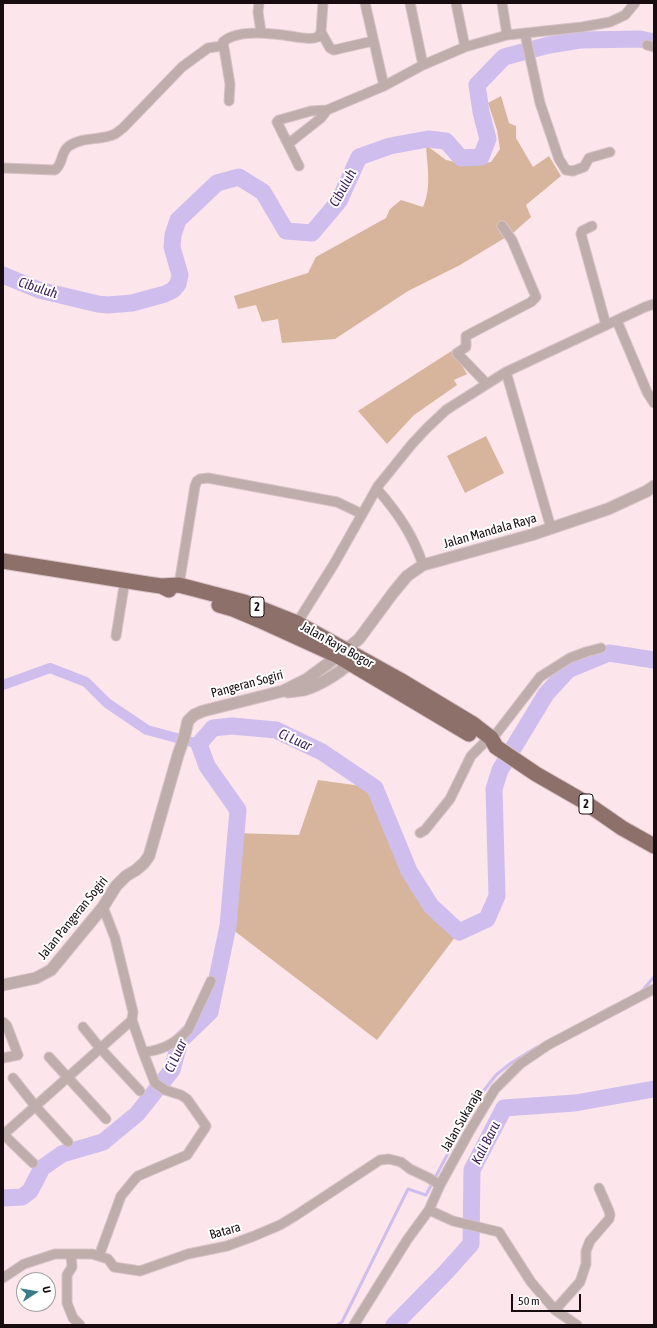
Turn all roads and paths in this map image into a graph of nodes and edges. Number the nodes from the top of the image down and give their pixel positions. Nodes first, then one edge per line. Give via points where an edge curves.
1 (259, 3) edge
2 (323, 3) edge
3 (365, 3) edge
4 (410, 3) edge
5 (456, 3) edge
6 (502, 3) edge
7 (635, 3) edge
8 (261, 32) junction
9 (321, 32) junction
10 (525, 34) junction
11 (507, 35) junction
12 (373, 41) junction
13 (222, 46) junction
14 (465, 47) junction
15 (423, 65) junction
16 (384, 86) junction
17 (229, 101) dead end
18 (327, 110) junction
19 (288, 144) junction
20 (610, 152) dead end
21 (299, 166) dead end
22 (3, 168) edge
23 (502, 226) dead end
24 (592, 226) dead end
25 (654, 304) edge
26 (617, 320) junction
27 (606, 325) junction
28 (506, 372) junction
29 (487, 384) junction
30 (654, 403) edge
31 (654, 486) edge
32 (377, 489) junction
33 (362, 514) junction
34 (551, 528) junction
35 (3, 561) edge
36 (423, 565) junction
37 (124, 580) junction
38 (179, 585) junction
39 (161, 586) junction
40 (297, 623) junction
41 (116, 636) dead end
42 (359, 639) joint
43 (601, 648) dead end
44 (348, 657) junction
45 (491, 744) junction
46 (178, 755) joint
47 (420, 833) dead end
48 (654, 846) edge
49 (103, 907) junction
50 (211, 980) dead end
51 (3, 985) edge
52 (654, 989) edge
53 (132, 1020) junction
54 (3, 1022) edge
55 (83, 1027) dead end
56 (100, 1048) junction
57 (143, 1052) junction
58 (49, 1057) dead end
59 (3, 1058) edge
60 (67, 1077) junction
61 (13, 1078) dead end
62 (140, 1091) dead end
63 (36, 1107) junction
64 (106, 1119) dead end
65 (3, 1134) edge
66 (68, 1142) dead end
67 (33, 1163) dead end
68 (435, 1182) junction
69 (599, 1188) dead end
70 (429, 1210) junction
71 (71, 1255) junction
72 (99, 1256) junction
73 (3, 1278) edge
74 (554, 1310) junction
75 (80, 1325) edge
76 (354, 1325) edge
77 (577, 1325) edge

1 - 8 street
2 - 9 street
3 - 12 street
4 - 15 street
5 - 14 street
6 - 11 street
7 - 10 street via 626,15 610,22
8 - 9 street via 315,38
8 - 13 street via 230,37 222,42
9 - 12 street via 330,48 334,50
10 - 11 street
10 - 20 street via 540,103 559,159 566,170 573,171 584,167 589,158
11 - 14 street
12 - 16 street
13 - 17 street via 230,84
13 - 22 street via 208,48 182,67 123,128 114,134 89,138 68,147 60,166 55,170
14 - 15 street
15 - 16 street
16 - 18 street
18 - 19 street via 321,118
18 - 19 street via 311,111 279,120 279,126
19 - 21 street
23 - 29 street via 512,240 536,297 466,336 466,347 457,353
24 - 27 street via 581,234
25 - 26 street
26 - 27 street
26 - 30 street
27 - 28 street
28 - 29 street
28 - 34 street
29 - 32 street via 446,410 427,428
31 - 34 street, Jalan Mandala Raya via 608,509
32 - 33 street
32 - 36 street via 403,521
33 - 38 street via 337,502 208,478 200,479 195,486
33 - 40 street
34 - 36 street, Jalan Mandala Raya
35 - 37 highway, Jalan Raya Bogor / 2
36 - 42 street, Jalan Mandala Raya via 407,576
37 - 39 highway, Jalan Raya Bogor / 2
37 - 41 street
38 - 39 highway, Jalan Raya Bogor / 2
38 - 40 highway, Jalan Raya Bogor / 2 via 244,602
39 - 44 highway, Jalan Raya Bogor / 2 via 233,609
40 - 44 highway, Jalan Raya Bogor / 2
42 - 44 street, Pangeran Sogiri
43 - 45 street via 570,658 540,677
44 - 45 highway, Jalan Raya Bogor / 2 via 400,680 473,724
44 - 46 street, Pangeran Sogiri via 286,691 194,715 188,721
45 - 47 street via 471,756 450,799
45 - 48 highway, 2
46 - 49 street, Jalan Pangeran Sogiri via 149,856 116,886
49 - 51 street, Jalan Pangeran Sogiri via 51,970 36,978
49 - 53 street via 115,938 133,1012
50 - 57 street via 188,1030 164,1048 154,1052
52 - 68 street, Jalan Sukaraja via 548,1045 520,1064 495,1089
53 - 56 street
53 - 57 street
54 - 59 street via 18,1055
55 - 56 street
56 - 60 street
56 - 62 street
57 - 72 street via 155,1083 187,1099 205,1128 186,1155 135,1179 121,1196
58 - 60 street
60 - 63 street
60 - 64 street
61 - 63 street
63 - 65 street
63 - 66 street
65 - 67 street
68 - 70 street, Jalan Sukaraja
68 - 72 street, Batara via 401,1162 380,1160 284,1223 228,1246 188,1254 140,1271 114,1267 108,1259
69 - 74 street via 609,1211 609,1219 590,1241 580,1282
70 - 74 street via 453,1221 499,1232 531,1282
70 - 76 street, Jalan Sukaraja via 407,1240
71 - 72 street
71 - 73 street via 55,1254 24,1264
71 - 75 street via 72,1267 67,1275 67,1303 73,1318
74 - 77 street

